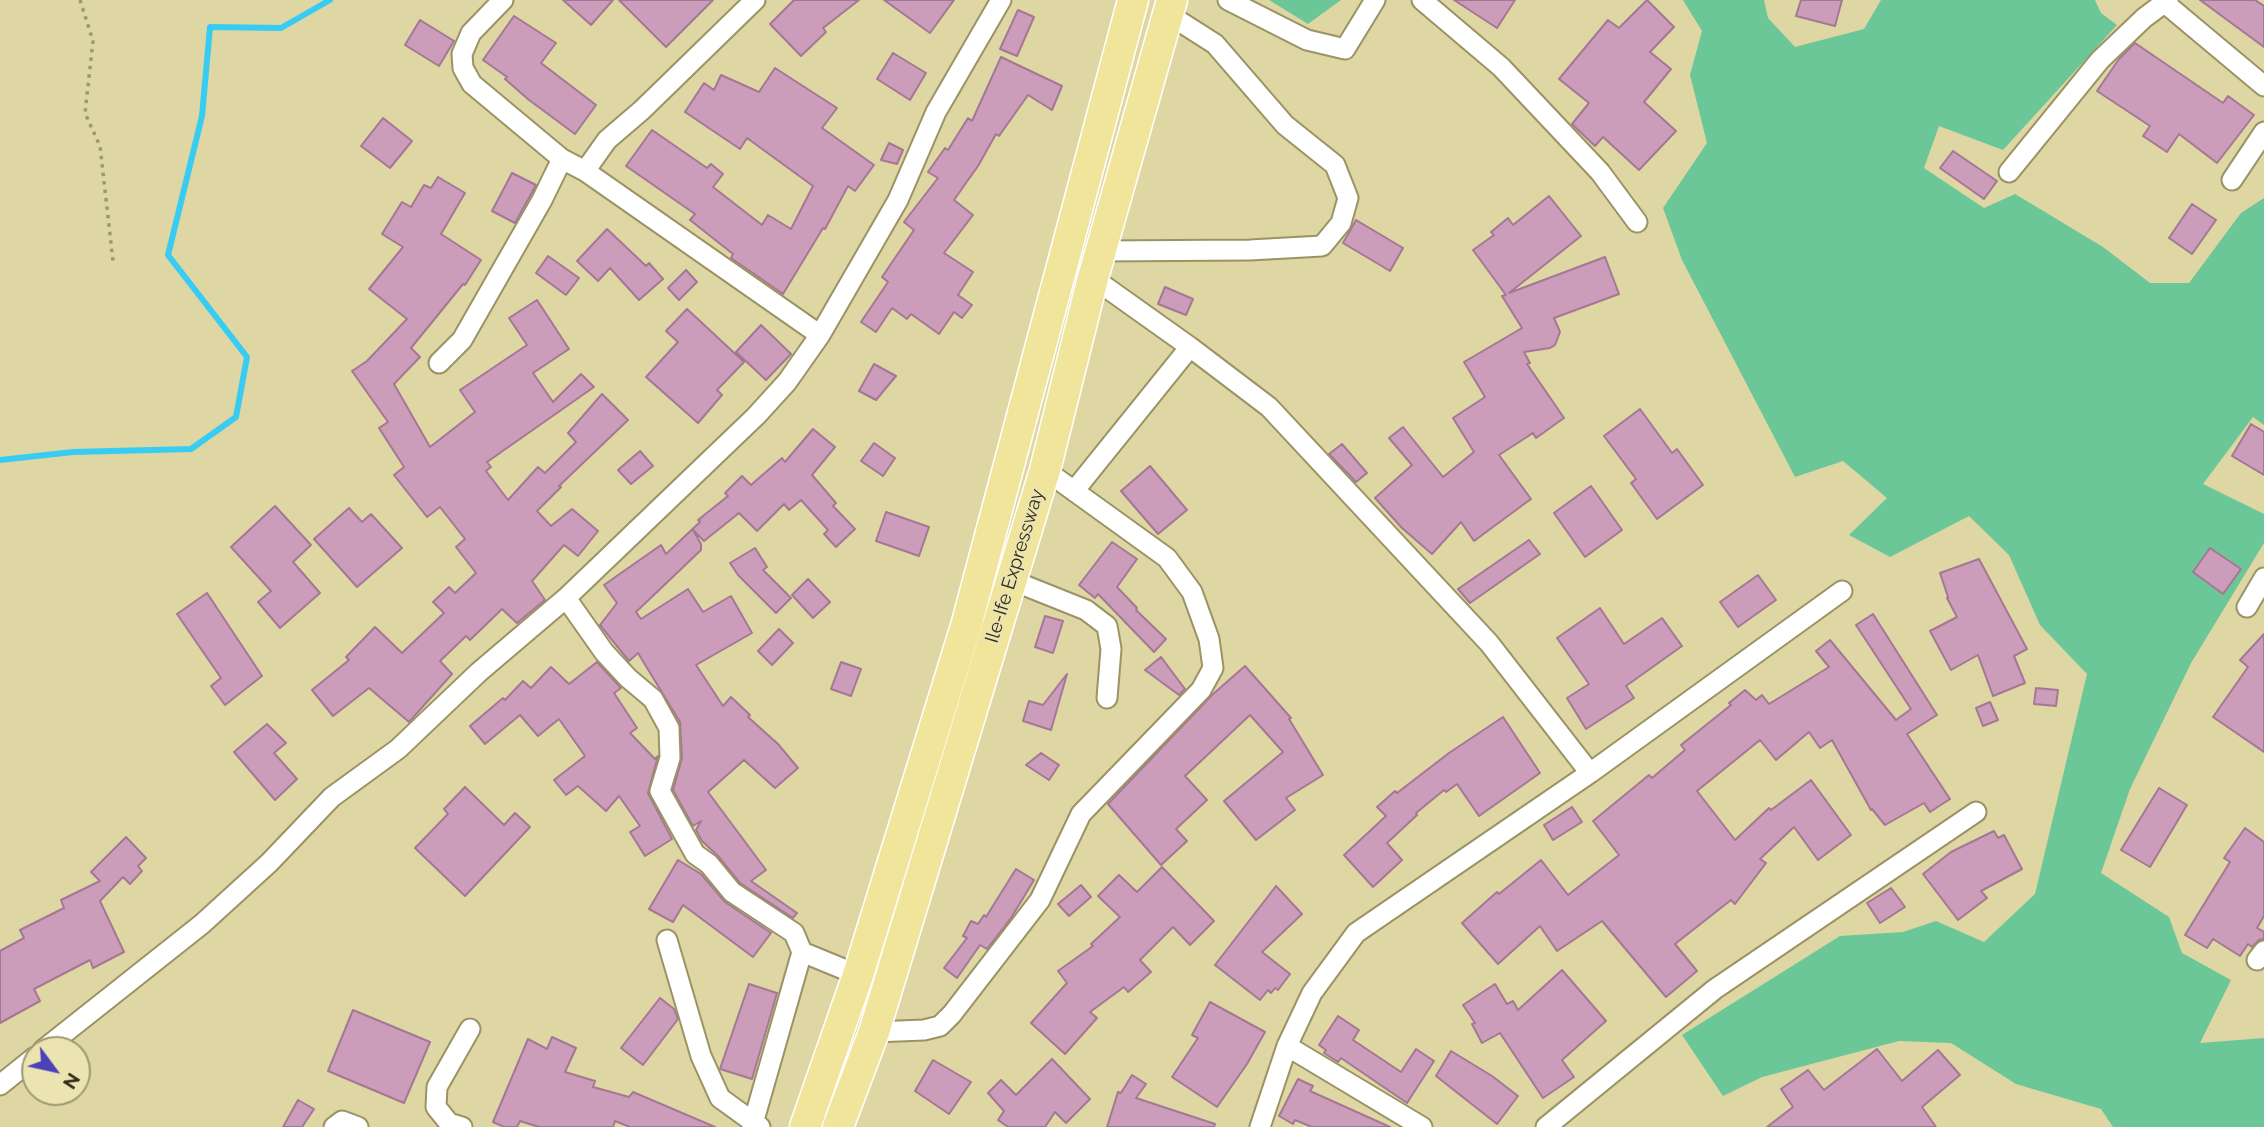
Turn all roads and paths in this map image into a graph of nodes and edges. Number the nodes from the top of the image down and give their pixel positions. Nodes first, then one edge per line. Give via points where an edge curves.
1 (80, 0) edge
2 (503, 0) edge
3 (755, 0) edge
4 (1002, 0) edge
5 (1133, 0) edge
6 (1228, 0) edge
7 (1375, 0) edge
8 (1422, 0) edge
9 (2167, 2) edge
10 (1170, 7) edge
11 (2264, 86) edge
12 (1101, 116) junction
13 (2264, 132) edge
14 (1134, 133) junction
15 (562, 159) junction
16 (585, 171) junction
17 (2009, 172) dead end
18 (2232, 180) dead end
19 (1637, 222) dead end
20 (113, 261) dead end
21 (1097, 264) junction
22 (820, 335) junction
23 (1191, 347) junction
24 (439, 363) dead end
25 (1045, 470) junction
26 (1074, 491) junction
27 (2264, 578) edge
28 (1010, 580) junction
29 (1842, 591) dead end
30 (566, 598) junction
31 (2247, 607) dead end
32 (1107, 698) dead end
33 (1590, 773) junction
34 (1976, 812) dead end
35 (667, 940) dead end
36 (802, 952) junction
37 (858, 975) junction
38 (470, 1029) dead end
39 (874, 1032) junction
40 (61, 1036) edge
41 (1287, 1046) junction
42 (21, 1068) edge
43 (0, 1085) edge
44 (755, 1125) edge
45 (334, 1127) edge
46 (358, 1127) edge
47 (462, 1127) edge
48 (805, 1127) edge
49 (838, 1127) edge
50 (1260, 1127) edge
51 (1422, 1127) edge
52 (1546, 1127) edge

1 - 20 path via 93,41 85,113 100,146
2 - 15 street via 471,33 462,54 463,68 472,84
3 - 16 street via 607,140
4 - 22 street via 936,112 898,200
5 - 12 main road, Ile-Ife Expressway
6 - 7 street via 1307,40 1345,49
8 - 19 street via 1501,66 1600,172
9 - 11 street
9 - 17 street via 2100,60
10 - 14 main road, Ile-Ife Expressway
10 - 21 street via 1215,44 1285,125 1335,165 1348,198 1341,223 1322,246
12 - 14 main road
12 - 37 main road, Ile-Ife Expressway via 966,626
13 - 18 street
14 - 21 main road, Ile-Ife Expressway
15 - 16 street
15 - 24 street via 462,340
16 - 22 street
21 - 23 street
21 - 25 main road, Ile-Ife Expressway
22 - 30 street via 756,416
23 - 26 street
23 - 33 street via 1269,407 1489,643
25 - 26 street
25 - 28 main road, Ile-Ife Expressway
26 - 39 street via 1167,558 1192,592 1209,639 1213,667 1201,690 1081,814 1040,900 952,1014 940,1026 924,1030
27 - 31 street
28 - 32 street via 1086,610 1107,626 1111,649
28 - 39 main road, Ile-Ife Expressway
29 - 33 street
30 - 36 street via 604,652 653,699 669,728 670,758 660,792 695,854 732,892 794,933
30 - 40 street via 398,748 332,797 202,925
33 - 41 street via 1356,933 1312,993
34 - 52 street via 1716,989
35 - 44 street via 701,1056 720,1098
36 - 37 street
36 - 44 street
37 - 48 main road, Ile-Ife Expressway
38 - 47 street via 437,1087 436,1107 449,1123
39 - 49 main road, Ile-Ife Expressway
41 - 50 street
41 - 51 street
42 - 43 street
45 - 46 street via 342,1121

